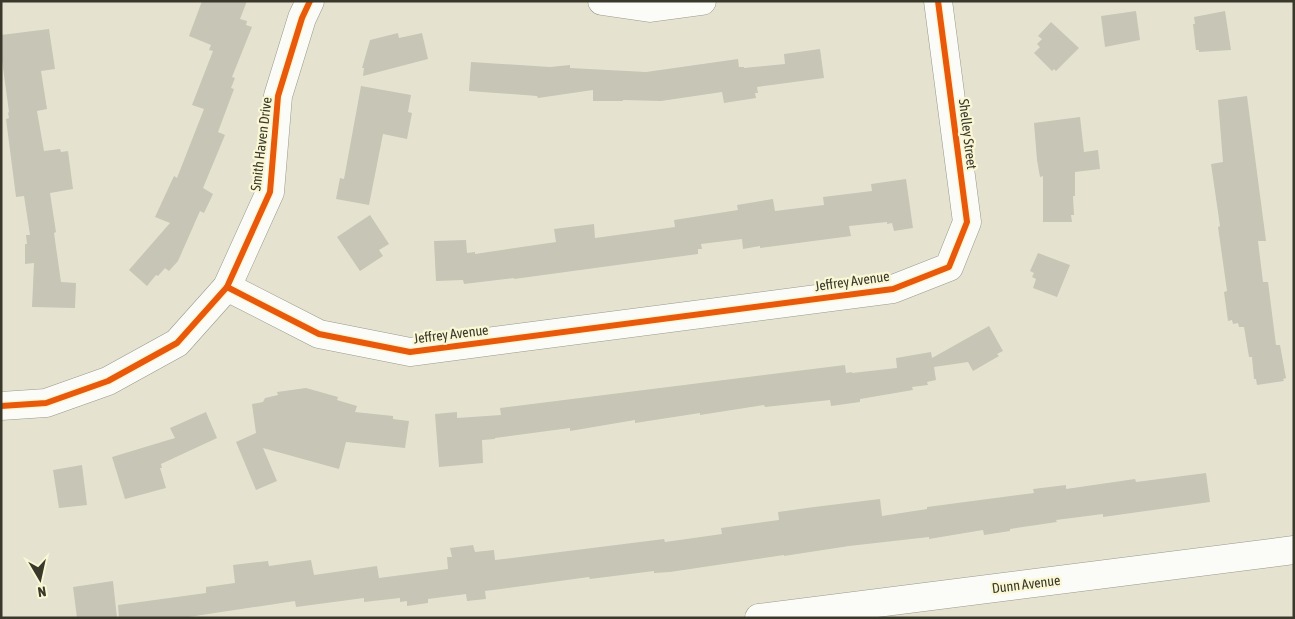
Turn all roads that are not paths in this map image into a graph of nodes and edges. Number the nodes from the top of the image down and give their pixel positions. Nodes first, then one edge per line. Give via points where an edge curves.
1 (310, 1) edge
2 (602, 1) edge
3 (702, 1) edge
4 (938, 1) edge
5 (949, 267) joint
6 (227, 287) junction
7 (1, 406) edge
8 (1294, 550) edge
9 (759, 618) edge

1 - 6 street, Smith Haven Drive via 278,96 270,192
2 - 3 street via 650,8
4 - 5 street, Shelley Street via 967,222
5 - 6 street, Jeffrey Avenue via 893,289 410,352 319,334
6 - 7 street via 177,343 108,380 46,403
8 - 9 street, Dunn Avenue

